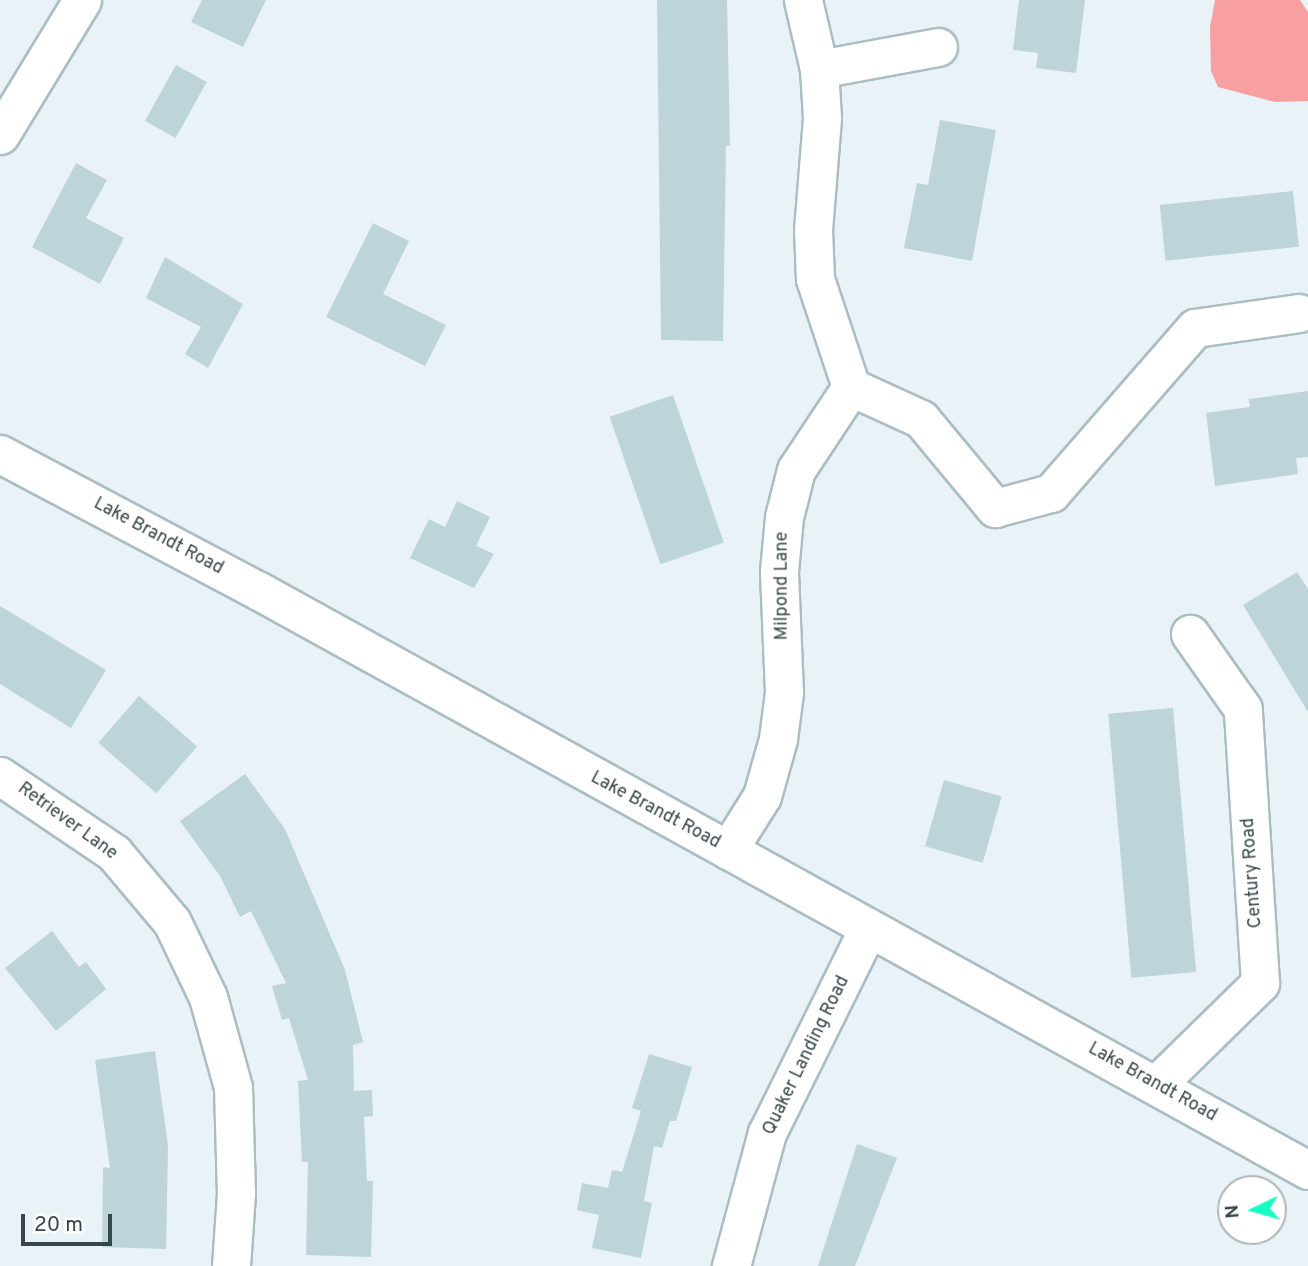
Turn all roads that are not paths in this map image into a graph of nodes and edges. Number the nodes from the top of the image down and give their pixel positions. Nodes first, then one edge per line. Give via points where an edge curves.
1 (82, 0) edge
2 (803, 0) edge
3 (938, 47) dead end
4 (819, 69) junction
5 (0, 135) edge
6 (1299, 313) dead end
7 (851, 387) junction
8 (0, 454) edge
9 (1190, 634) dead end
10 (0, 776) edge
11 (728, 850) junction
12 (868, 929) junction
13 (1156, 1085) junction
14 (1308, 1170) edge
15 (231, 1266) edge
16 (731, 1266) edge

1 - 5 street
2 - 4 street
3 - 4 street
4 - 7 street via 822,118 813,230 816,279
6 - 7 street via 1195,328 1051,493 995,508 921,419
7 - 11 street, Milpond Lane via 796,470 784,517 779,571 784,692 778,739 762,796
8 - 11 street, Lake Brandt Road
9 - 13 street, Century Road via 1242,709 1261,983
10 - 15 street, Retriever Lane via 114,853 172,922 208,997 233,1087 236,1193
11 - 12 street, Lake Brandt Road
12 - 13 street, Lake Brandt Road
12 - 16 street, Quaker Landing Road via 767,1133
13 - 14 street, Lake Brandt Road

